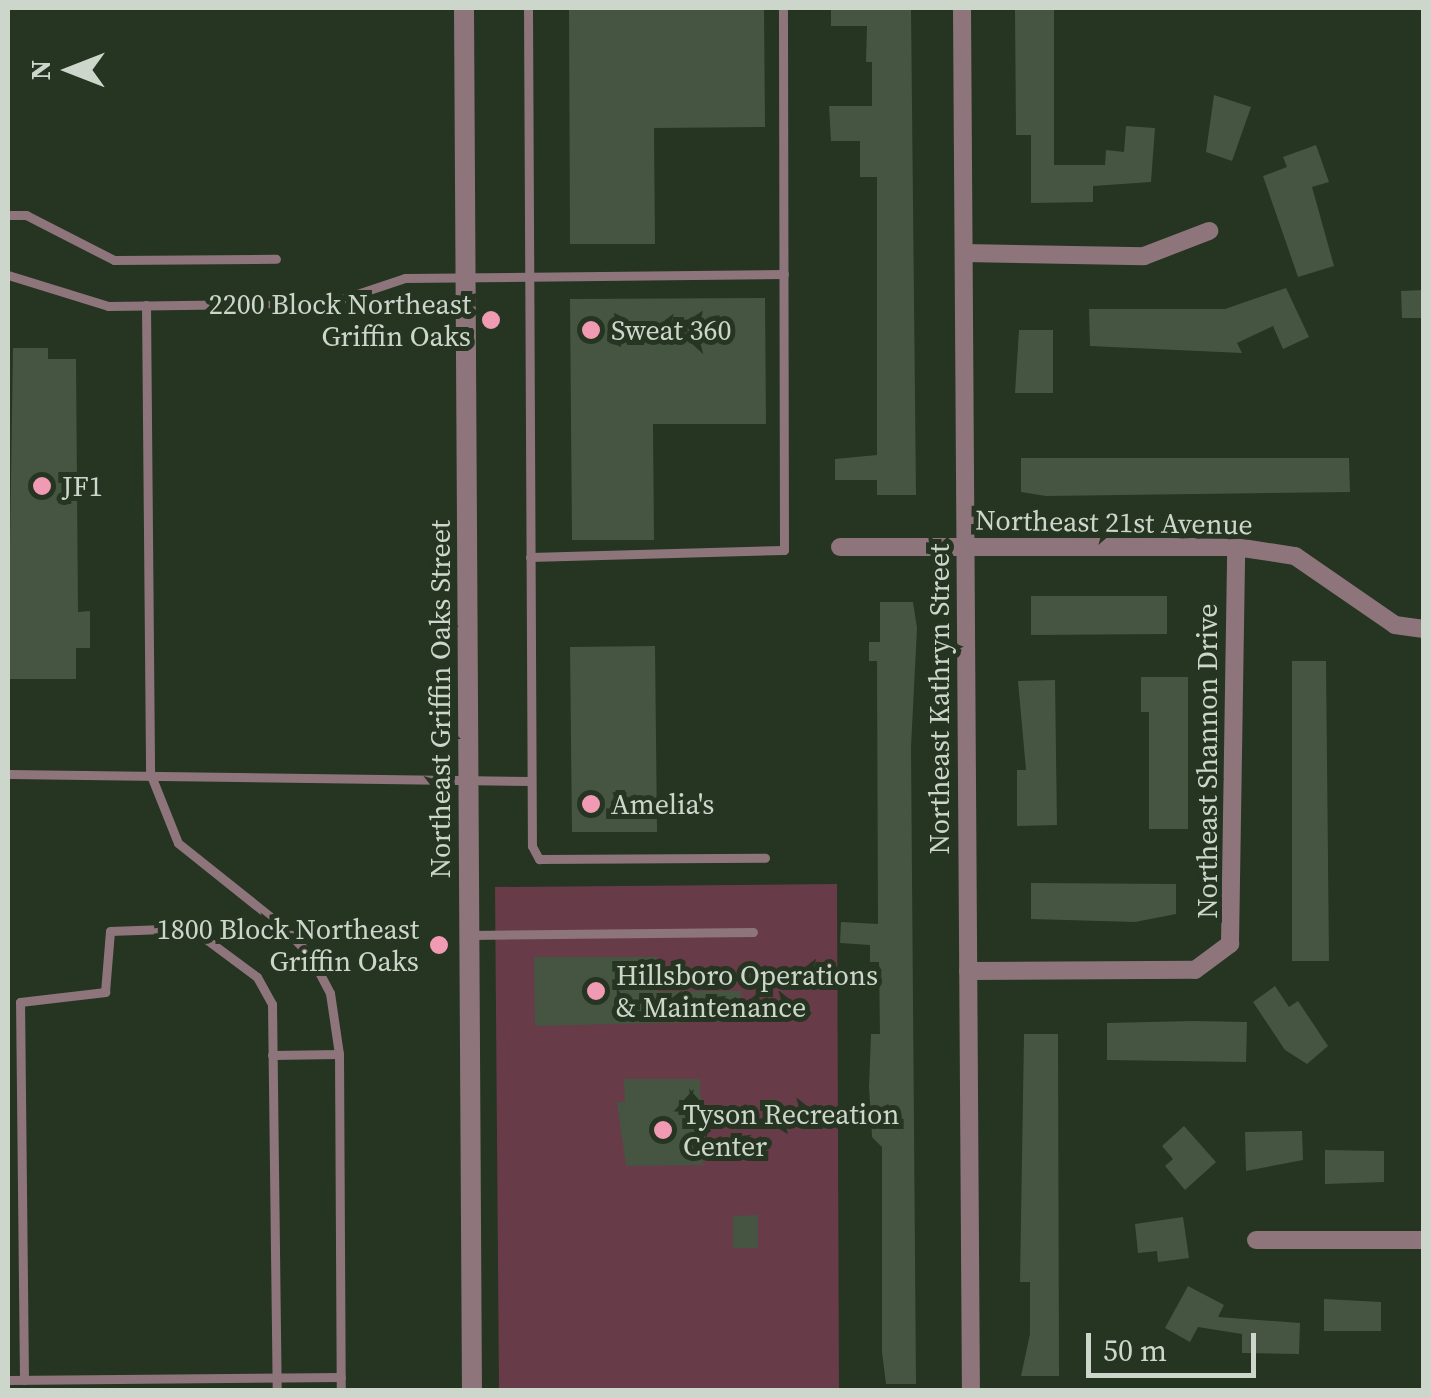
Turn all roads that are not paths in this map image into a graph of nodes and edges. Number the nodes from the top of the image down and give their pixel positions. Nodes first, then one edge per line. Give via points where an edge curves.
1 (464, 8) edge
2 (528, 8) edge
3 (783, 8) edge
4 (962, 8) edge
5 (8, 215) edge
6 (1208, 232) dead end
7 (964, 253) junction
8 (276, 259) dead end
9 (529, 274) junction
10 (784, 274) junction
11 (8, 275) edge
12 (466, 278) junction
13 (146, 305) junction
14 (840, 547) dead end
15 (965, 547) junction
16 (1236, 547) junction
17 (530, 557) junction
18 (1424, 629) edge
19 (150, 773) junction
20 (8, 774) edge
21 (532, 781) junction
22 (468, 782) junction
23 (765, 858) dead end
24 (753, 932) dead end
25 (469, 935) junction
26 (968, 972) junction
27 (338, 1054) junction
28 (272, 1055) junction
29 (1256, 1240) dead end
30 (1424, 1240) edge
31 (341, 1377) junction
32 (276, 1378) junction
33 (8, 1380) edge
34 (24, 1380) junction
35 (276, 1390) edge
36 (341, 1390) edge
37 (472, 1390) edge
38 (971, 1390) edge

1 - 12 street, Northeast Griffin Oaks Street
2 - 9 lane
3 - 10 lane
4 - 7 street, Northeast Kathryn Street
5 - 8 lane via 26,215 114,260
6 - 7 street via 1144,256
7 - 15 street, Northeast Kathryn Street
9 - 10 lane
9 - 12 lane
9 - 17 lane
10 - 17 lane via 784,550
11 - 13 lane via 92,305
12 - 13 lane via 390,280 330,304
12 - 22 street, Northeast Griffin Oaks Street
13 - 19 lane
14 - 15 street, Northeast 21st Avenue
15 - 16 street, Northeast 21st Avenue
15 - 26 street, Northeast Kathryn Street
16 - 18 street, Northeast 21st Avenue via 1295,556 1396,625
16 - 26 street, Northeast Shannon Drive via 1230,944 1195,970
17 - 21 lane
19 - 20 lane
19 - 22 lane
19 - 27 lane via 178,843 310,955 330,992
21 - 22 lane
21 - 23 lane via 532,846 540,859
22 - 25 street, Northeast Griffin Oaks Street
24 - 25 lane
25 - 37 street, Northeast Griffin Oaks Street
26 - 38 street, Northeast Kathryn Street
27 - 28 lane
27 - 31 lane
28 - 32 lane
28 - 34 lane via 272,1004 257,976 191,928 110,931 106,992 20,1002
29 - 30 street
31 - 32 lane
31 - 36 lane
32 - 34 lane
32 - 35 lane
33 - 34 lane

